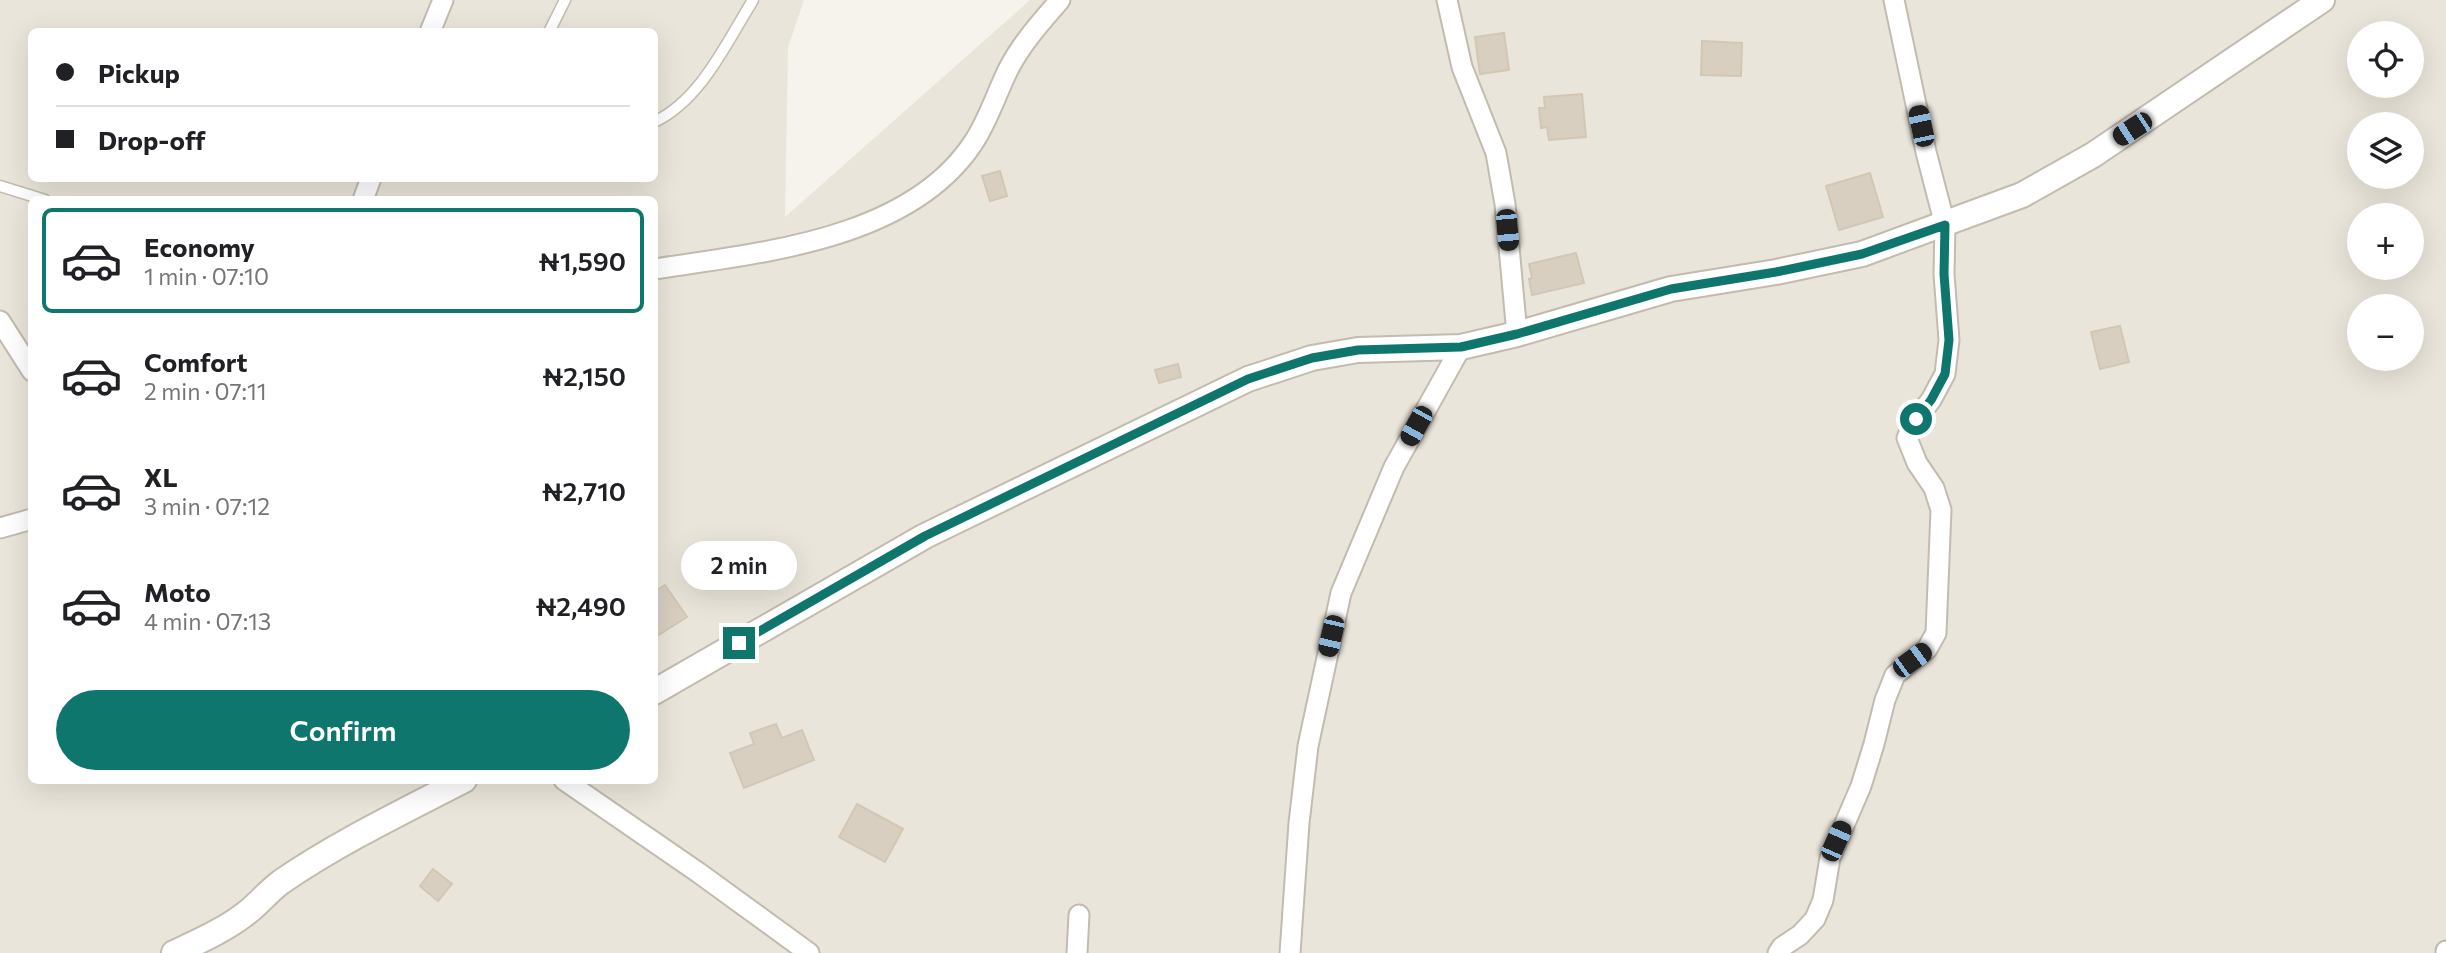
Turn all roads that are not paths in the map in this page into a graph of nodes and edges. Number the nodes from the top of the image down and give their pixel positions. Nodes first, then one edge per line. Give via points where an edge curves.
1 (443, 0) edge
2 (565, 0) edge
3 (754, 0) edge
4 (1060, 0) edge
5 (1447, 0) edge
6 (1894, 0) edge
7 (2322, 0) edge
8 (432, 28) edge
9 (551, 28) edge
10 (658, 120) edge
11 (0, 186) edge
12 (32, 196) edge
13 (1945, 225) junction
14 (658, 268) edge
15 (0, 321) edge
16 (1517, 334) junction
17 (1461, 347) junction
18 (28, 364) edge
19 (28, 520) edge
20 (0, 528) edge
21 (658, 690) edge
22 (456, 784) edge
23 (570, 784) edge
24 (1079, 915) dead end
25 (174, 953) edge
26 (809, 953) edge
27 (1077, 953) edge
28 (1290, 953) edge
29 (1778, 953) edge

1 - 8 street
2 - 9 lane
3 - 10 lane via 711,68 686,99
4 - 14 street via 1023,45 975,141 953,170 929,190 899,209 816,241 758,255
5 - 16 street via 1462,67 1496,153
6 - 13 street
7 - 13 street via 2093,155 2022,195
11 - 12 lane
13 - 16 street via 1862,254 1671,289
13 - 29 street via 1949,340 1945,374 1908,438 1941,510 1936,633 1927,649 1895,675 1861,786 1830,858 1823,900 1815,919
15 - 18 street
16 - 17 street
17 - 21 street via 1358,350 1312,358 1248,379 925,536
17 - 28 street via 1394,467 1341,593 1308,746
19 - 20 street
22 - 25 street via 314,862 279,884 249,911
23 - 26 street
24 - 27 street

